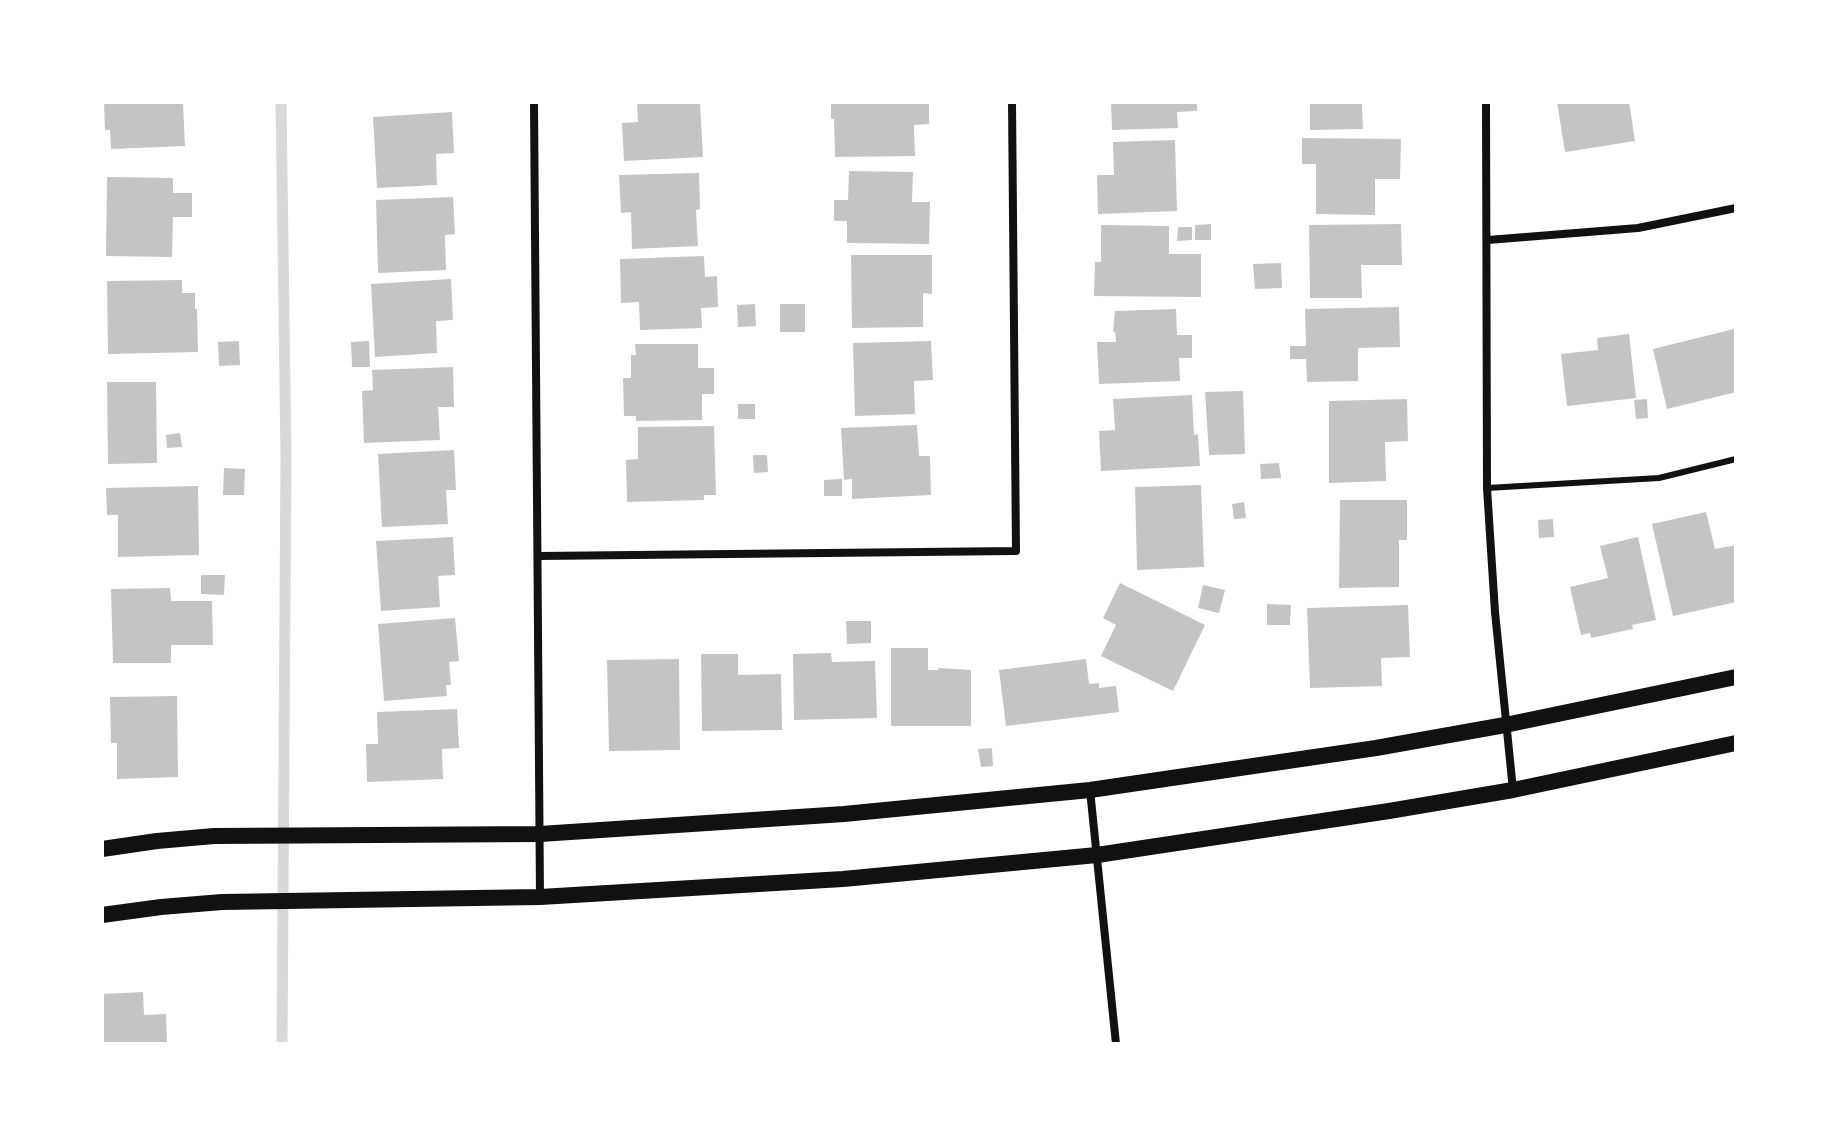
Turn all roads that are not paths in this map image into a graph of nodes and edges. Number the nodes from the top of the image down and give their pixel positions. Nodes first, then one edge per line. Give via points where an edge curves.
1 (534, 102) edge
2 (1012, 102) edge
3 (1486, 102) edge
4 (1736, 208) edge
5 (1488, 240) junction
6 (1736, 459) edge
7 (1487, 488) junction
8 (539, 556) junction
9 (1736, 677) edge
10 (1505, 725) junction
11 (1736, 743) edge
12 (1090, 790) junction
13 (1513, 790) junction
14 (540, 834) junction
15 (102, 849) edge
16 (1097, 855) junction
17 (540, 897) junction
18 (102, 915) edge
19 (1116, 1044) edge

1 - 8 street
2 - 8 street via 1016,551
3 - 5 street
4 - 5 street via 1638,228
5 - 7 street
6 - 7 lane via 1659,478
7 - 10 street
8 - 14 street
9 - 10 main road
10 - 12 main road
10 - 13 street
11 - 13 main road
12 - 14 main road via 844,814
12 - 16 street
13 - 16 main road
14 - 15 main road via 242,835
14 - 17 street
16 - 17 main road via 843,879
16 - 19 street
17 - 18 main road via 242,902

